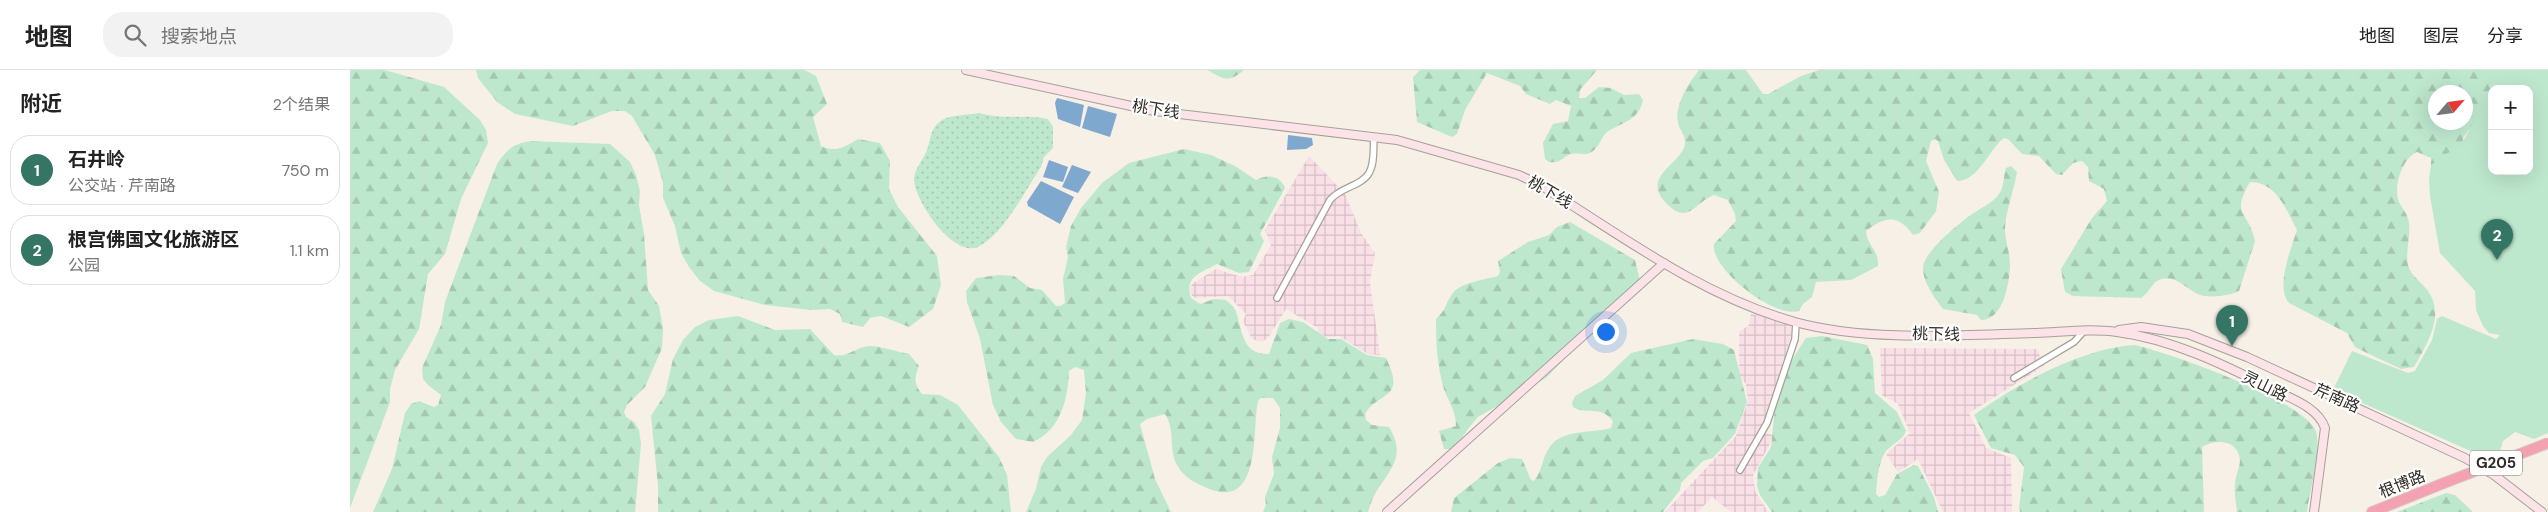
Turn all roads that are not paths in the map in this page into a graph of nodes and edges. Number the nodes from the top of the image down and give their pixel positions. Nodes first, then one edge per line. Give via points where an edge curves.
1 (966, 70) edge
2 (1374, 137) junction
3 (1664, 263) junction
4 (1277, 298) dead end
5 (1796, 322) junction
6 (2084, 331) junction
7 (2115, 331) junction
8 (2014, 378) dead end
9 (2548, 443) edge
10 (1740, 470) dead end
11 (1387, 512) edge
12 (2314, 512) edge
13 (2372, 512) edge
14 (2542, 512) edge

1 - 2 main road, 桃下线 via 1154,110
2 - 3 main road, 桃下线 via 1397,140 1531,180
2 - 4 street via 1370,172 1330,200
3 - 5 main road, 桃下线 via 1714,291
3 - 11 main road
5 - 6 main road, 桃下线 via 1868,333 1952,335
5 - 10 street via 1795,339 1767,423
6 - 7 main road, 桃下线
6 - 8 street via 2074,342
7 - 12 main road, 灵山路 via 2152,338 2182,349 2251,378 2315,412 2325,428
7 - 14 main road, 芹南路 via 2141,328 2177,331 2247,357 2464,458 2494,475
9 - 13 highway, 根博路 / G205, bridge

